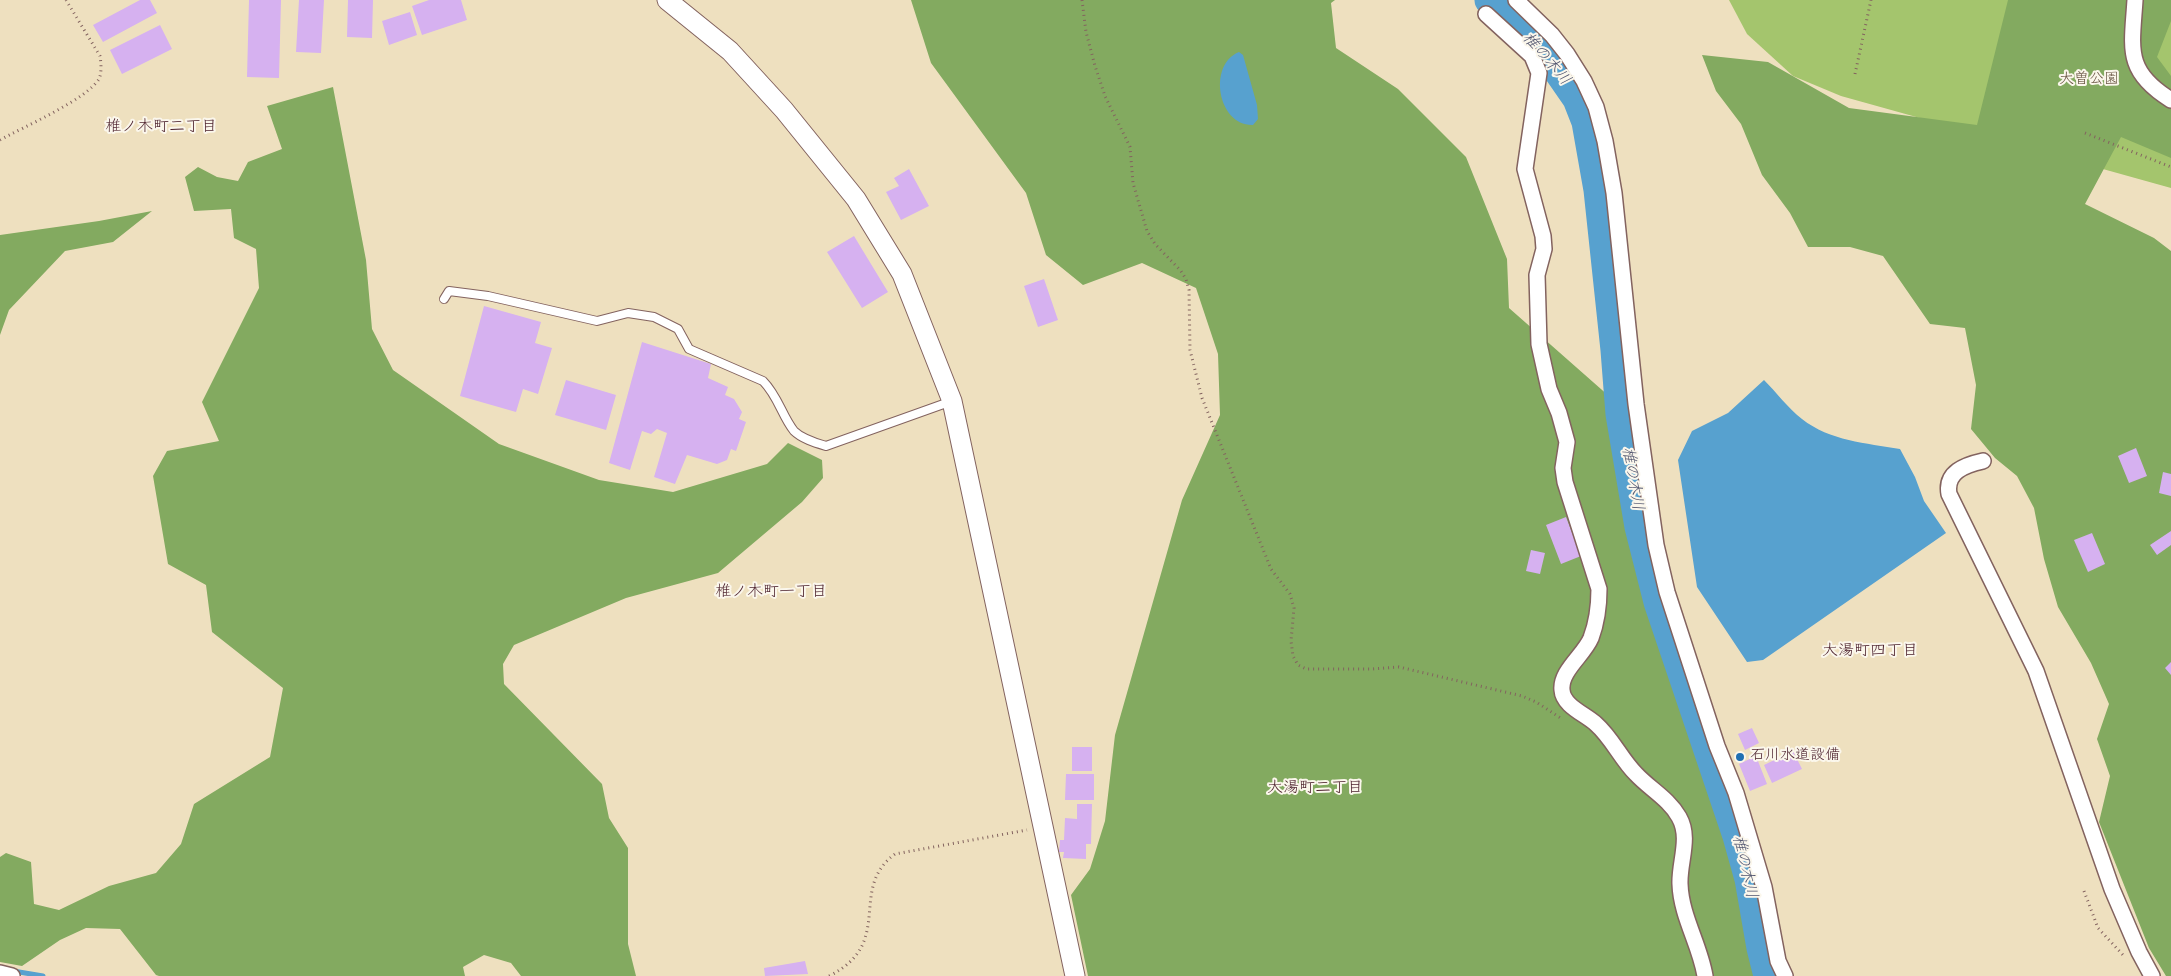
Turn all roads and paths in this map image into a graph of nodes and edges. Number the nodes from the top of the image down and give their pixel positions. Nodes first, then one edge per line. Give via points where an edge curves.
1 (66, 0) edge
2 (667, 0) edge
3 (1082, 0) edge
4 (1516, 0) edge
5 (1871, 0) edge
6 (2135, 0) edge
7 (1486, 14) dead end
8 (1855, 74) dead end
9 (2171, 100) edge
10 (2085, 133) dead end
11 (0, 140) edge
12 (2171, 167) edge
13 (444, 299) dead end
14 (952, 401) junction
15 (1983, 461) dead end
16 (1585, 715) junction
17 (1045, 827) junction
18 (2084, 891) dead end
19 (2149, 970) edge
20 (0, 973) edge
21 (12, 976) edge
22 (829, 976) edge
23 (1075, 976) edge
24 (1704, 976) edge
25 (1786, 976) edge

1 - 11 path via 100,56 99,78 89,90 66,105
2 - 14 street via 730,51 784,110 856,199 902,274
3 - 16 path via 1095,66 1105,96 1130,147 1133,183 1147,231 1186,279 1190,350 1202,398 1271,569 1290,594 1294,608 1291,642 1298,665 1306,669 1399,666 1522,696 1570,722
4 - 25 street via 1567,54 1596,107 1614,192 1636,404 1656,545 1717,746 1736,793 1764,887 1778,961
5 - 8 path
6 - 9 street via 2132,46 2136,66 2156,90
7 - 16 street via 1532,56 1539,73 1525,169 1543,236 1544,249 1537,275 1539,344 1549,389 1567,442 1563,468 1565,482 1599,589 1599,607 1590,639 1561,688 1567,703
10 - 12 path
13 - 14 lane via 449,291 488,296 597,321 628,313 654,317 678,329 689,349 763,381 772,390 795,431 826,446
14 - 17 street
15 - 19 street via 1968,465 1952,475 1949,494 2036,671 2112,889
16 - 24 street via 1597,724 1635,774 1671,805 1680,818 1684,831 1681,898
17 - 22 path via 895,854 876,874 868,934 858,955 845,968
17 - 23 street
18 - 19 path via 2094,920 2120,953
20 - 21 street

